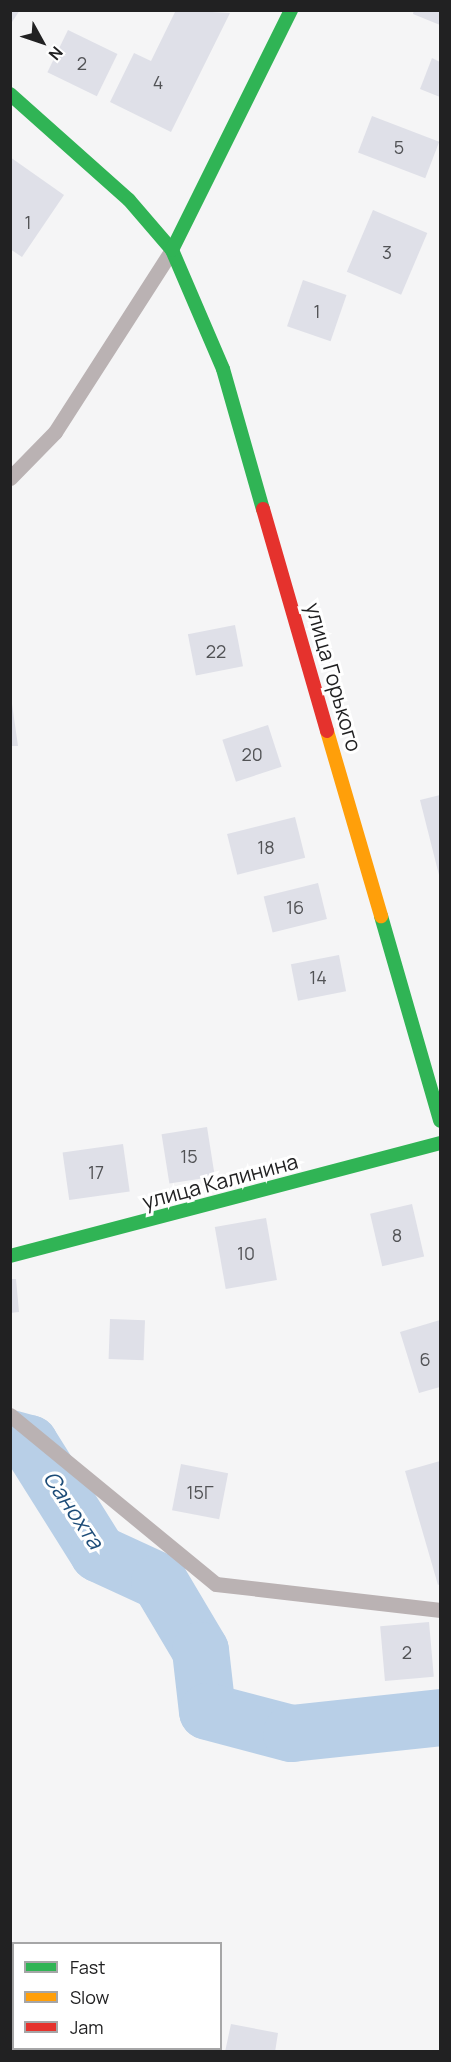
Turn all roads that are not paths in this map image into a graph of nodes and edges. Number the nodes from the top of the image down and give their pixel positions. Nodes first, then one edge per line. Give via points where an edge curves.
1 (291, 10) edge
2 (10, 94) edge
3 (172, 250) junction
4 (10, 478) edge
5 (441, 1121) edge
6 (441, 1143) edge
7 (10, 1256) edge
8 (10, 1415) edge
9 (441, 1610) edge

1 - 3 street
2 - 3 street, улица Горького via 129,200
3 - 4 lane via 56,432
3 - 5 street, улица Горького via 223,369
6 - 7 street, улица Калинина
8 - 9 lane via 216,1584

